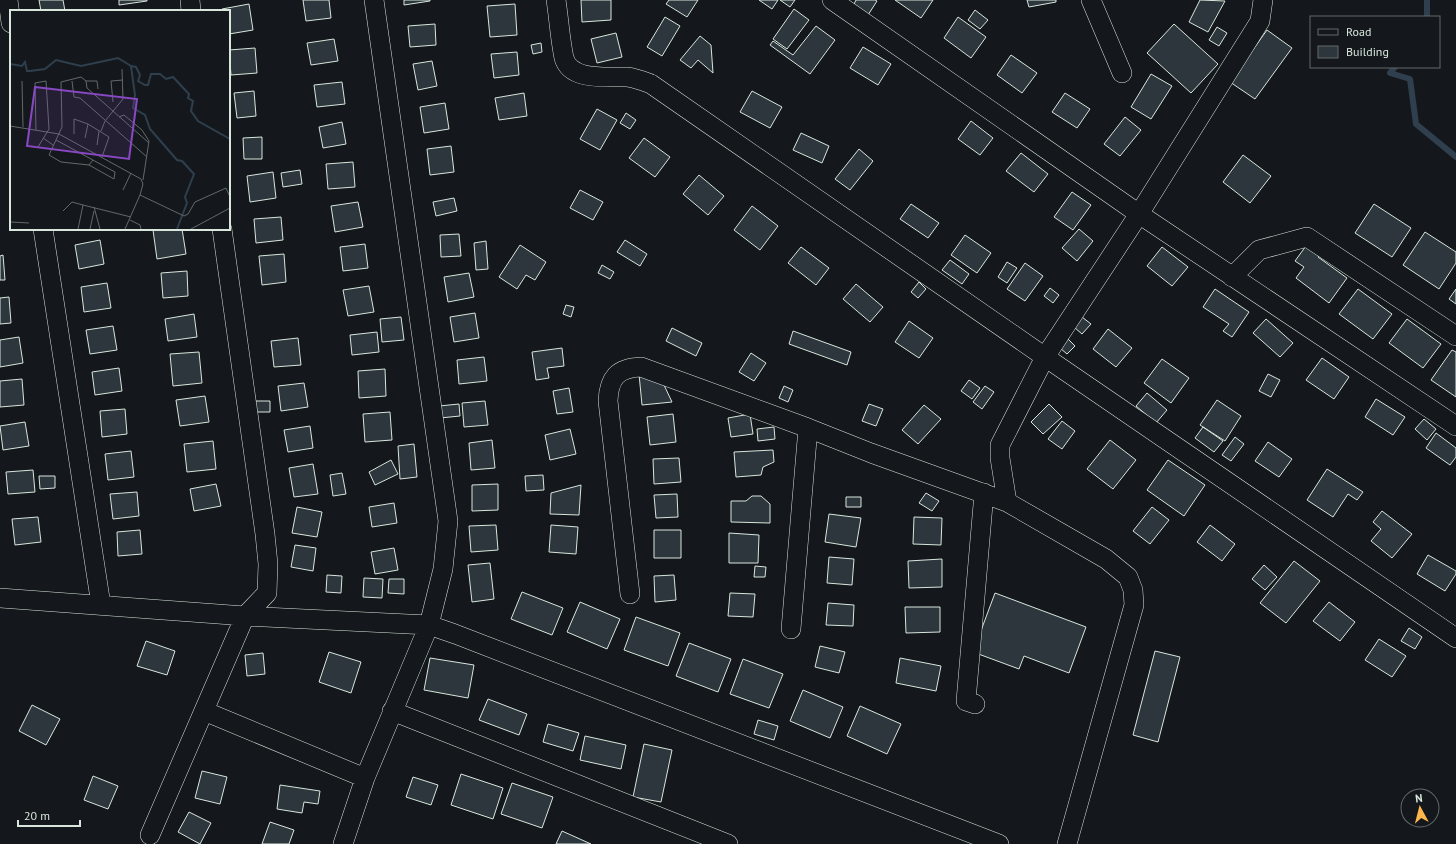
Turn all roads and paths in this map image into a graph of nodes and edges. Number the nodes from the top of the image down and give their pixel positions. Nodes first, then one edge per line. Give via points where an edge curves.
1 (8, 0) edge
2 (190, 0) edge
3 (374, 0) edge
4 (556, 0) edge
5 (832, 0) edge
6 (1092, 0) edge
7 (1263, 0) edge
8 (191, 10) edge
9 (10, 15) edge
10 (1122, 73) dead end
11 (1139, 214) junction
12 (43, 230) edge
13 (222, 230) edge
14 (1232, 276) junction
15 (1456, 336) edge
16 (1044, 357) junction
17 (1456, 426) edge
18 (808, 428) junction
19 (984, 493) junction
20 (1007, 502) junction
21 (630, 594) dead end
22 (0, 598) edge
23 (101, 605) junction
24 (245, 616) junction
25 (429, 625) junction
26 (791, 629) dead end
27 (1456, 638) edge
28 (975, 704) dead end
29 (204, 711) junction
30 (392, 711) junction
31 (365, 778) junction
32 (150, 835) dead end
33 (343, 844) edge
34 (728, 844) edge
35 (999, 844) edge
36 (1067, 844) edge

1 - 9 street
2 - 8 street
3 - 25 street via 448,522 443,569
4 - 16 street via 565,60 571,68 588,76 626,77 651,84
5 - 11 street
6 - 10 street
7 - 11 street via 1260,21
11 - 14 street
11 - 16 street
12 - 23 street
13 - 24 street via 268,564 266,593
14 - 15 street via 1259,250 1307,237
14 - 17 street
16 - 20 street via 1000,445
16 - 27 street
18 - 19 street
18 - 21 street via 641,367 630,367 613,377 608,389 608,401
18 - 26 street
19 - 20 street
19 - 28 street via 966,701
20 - 36 street via 1106,559 1128,577 1133,590 1134,605
22 - 23 street
23 - 24 street
24 - 25 street
24 - 29 street
25 - 30 street
25 - 35 street
29 - 31 street
29 - 32 street
30 - 31 street
30 - 34 street
31 - 33 street

